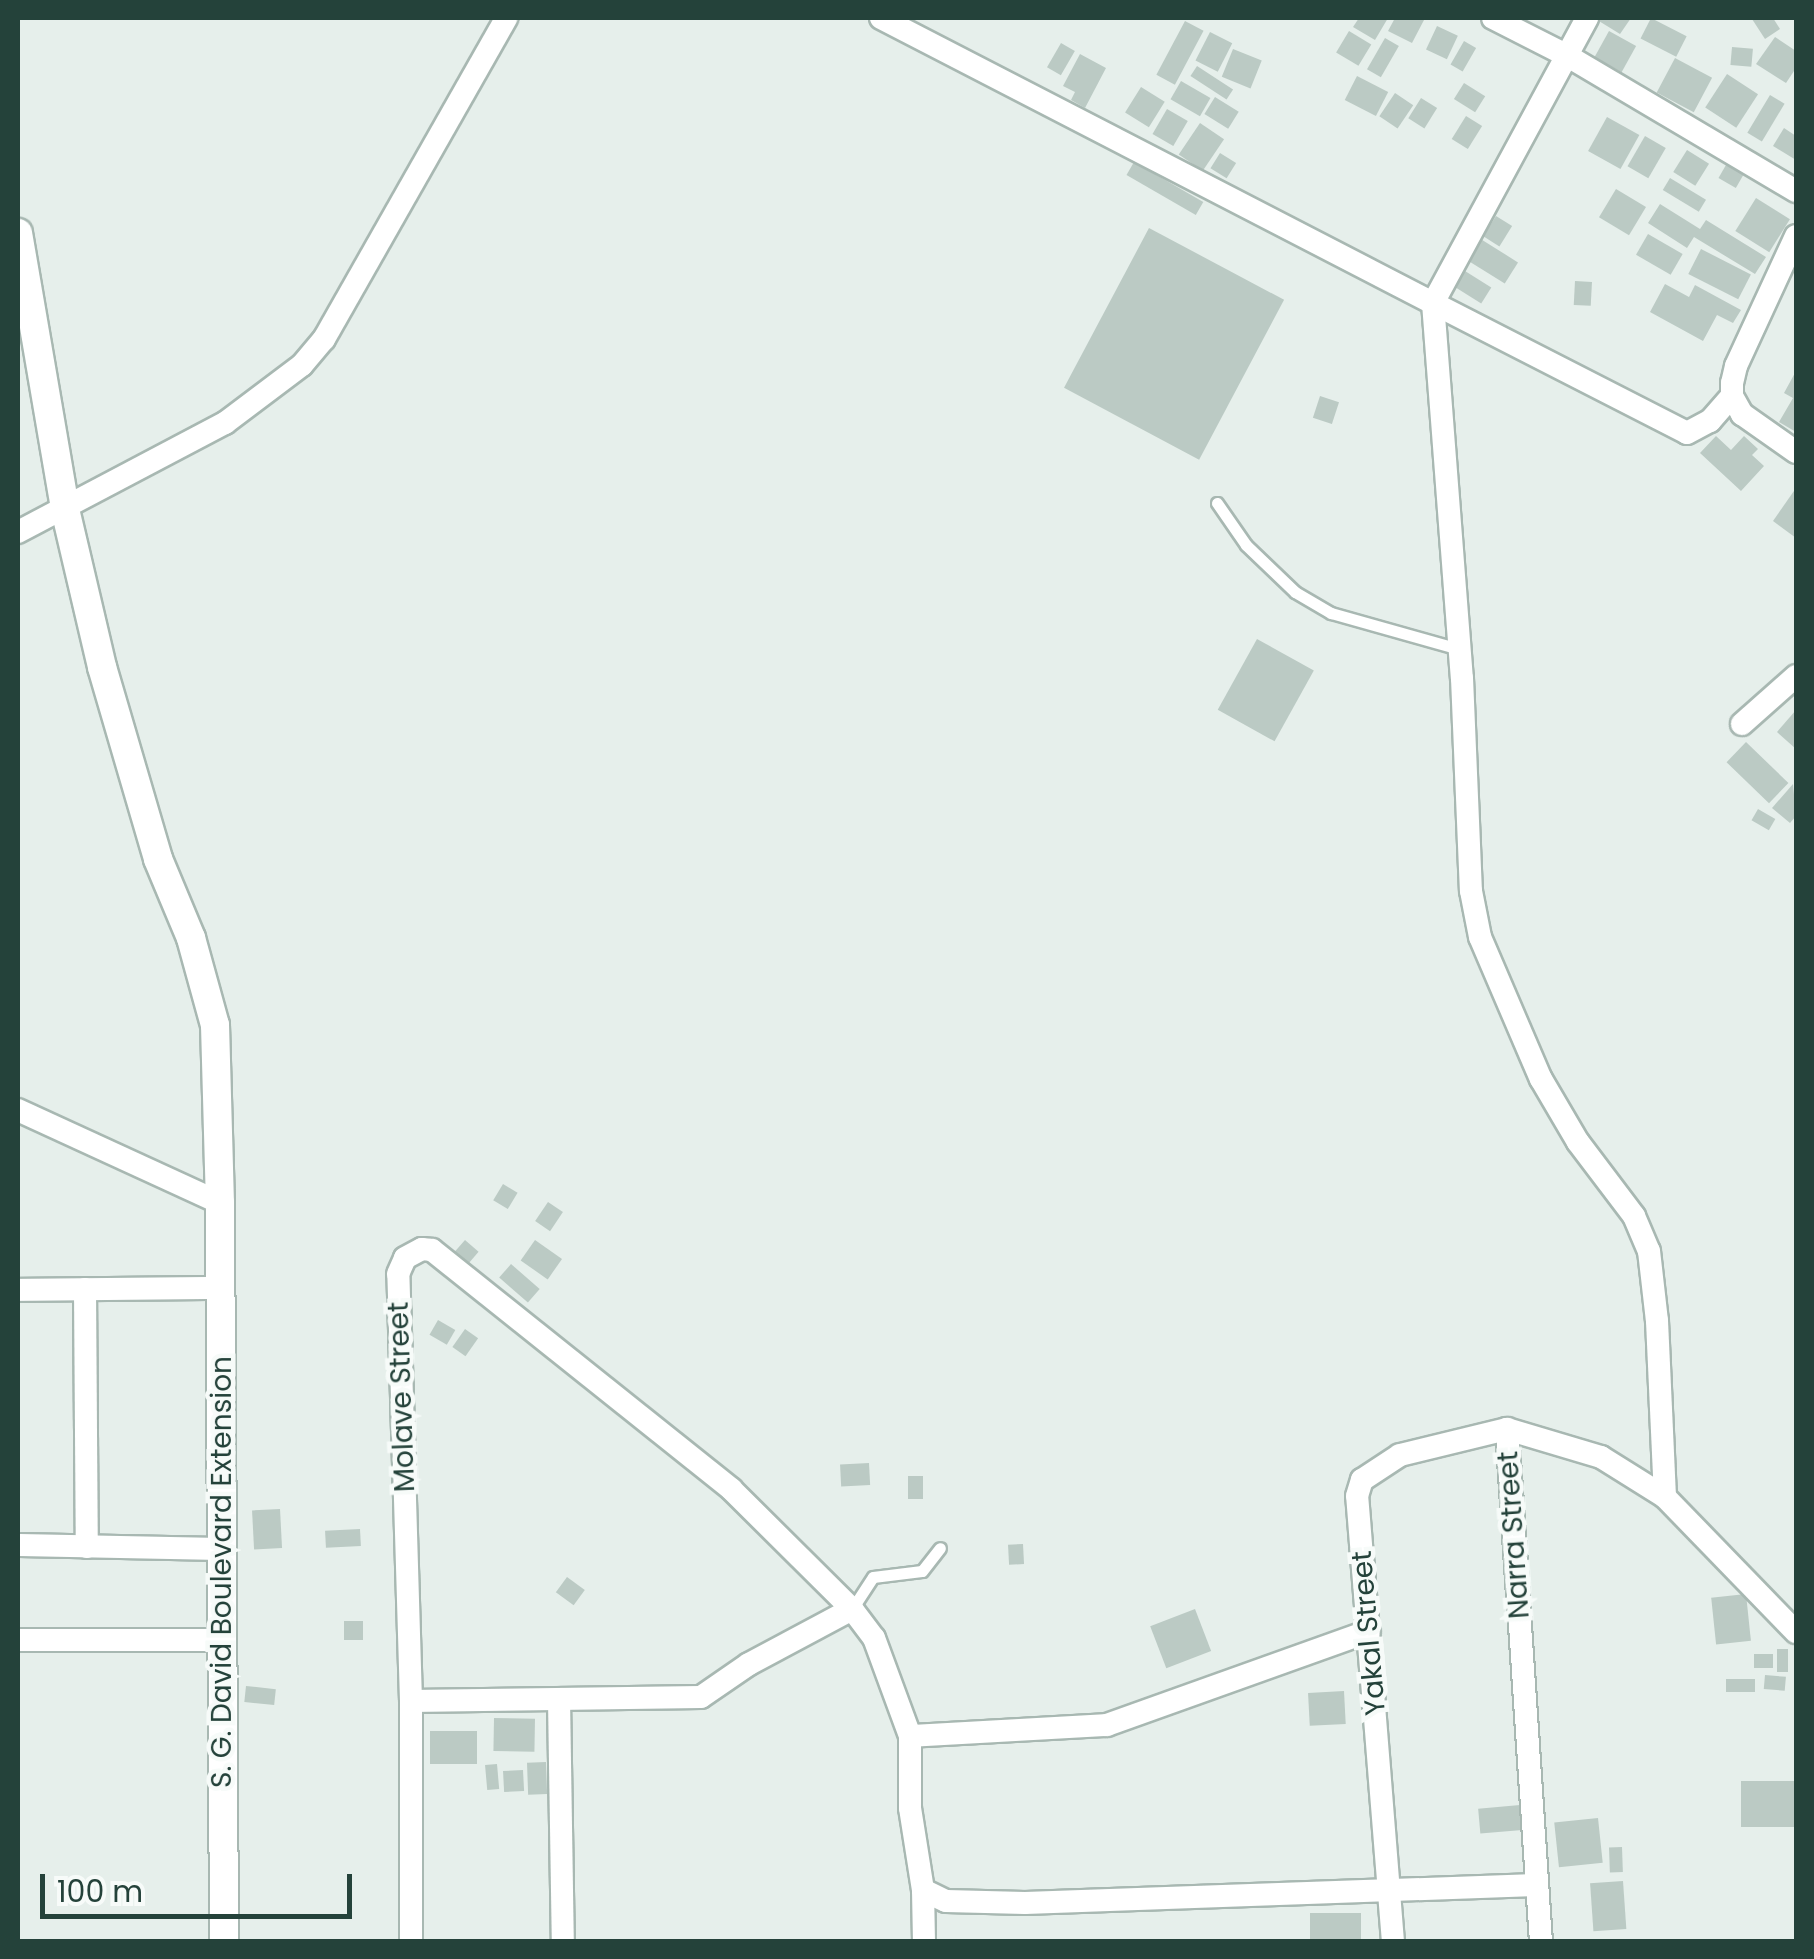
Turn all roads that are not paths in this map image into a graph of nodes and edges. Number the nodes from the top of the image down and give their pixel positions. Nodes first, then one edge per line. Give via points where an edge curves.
1 (506, 18) edge
2 (881, 18) edge
3 (1493, 18) edge
4 (1587, 18) edge
5 (1566, 55) junction
6 (1796, 190) edge
7 (18, 233) edge
8 (1796, 236) edge
9 (1434, 303) junction
10 (1732, 396) junction
11 (1796, 452) edge
12 (1217, 503) dead end
13 (65, 509) junction
14 (18, 532) edge
15 (1459, 648) junction
16 (1796, 676) edge
17 (1742, 724) dead end
18 (18, 1110) edge
19 (220, 1203) junction
20 (221, 1288) junction
21 (18, 1290) edge
22 (85, 1290) junction
23 (1507, 1429) junction
24 (1665, 1497) junction
25 (18, 1545) edge
26 (87, 1546) junction
27 (940, 1548) dead end
28 (222, 1549) junction
29 (852, 1609) junction
30 (1369, 1631) junction
31 (1796, 1632) edge
32 (18, 1640) edge
33 (222, 1640) junction
34 (559, 1700) junction
35 (411, 1701) junction
36 (910, 1736) junction
37 (1536, 1885) junction
38 (923, 1890) junction
39 (1390, 1893) junction
40 (224, 1942) edge
41 (411, 1942) edge
42 (563, 1942) edge
43 (924, 1942) edge
44 (1393, 1942) edge
45 (1541, 1942) edge

1 - 13 street via 324,339 302,364 226,423
2 - 9 street
3 - 5 street
4 - 5 street
5 - 6 street
5 - 9 street
7 - 13 street, S. G. David Boulevard Extension
8 - 10 street via 1736,366
9 - 10 street via 1688,432 1710,421
9 - 15 street
10 - 11 street via 1742,414
12 - 15 lane via 1246,545 1295,592 1331,612
13 - 14 street
13 - 19 street, S. G. David Boulevard Extension via 107,684 215,1025
15 - 24 street via 1471,891 1480,937 1541,1080 1634,1216 1649,1251
16 - 17 street
18 - 19 street
19 - 20 street, S. G. David Boulevard Extension
20 - 22 street
20 - 28 street, S. G. David Boulevard Extension
21 - 22 street
22 - 26 street
23 - 24 street, Narra Street via 1601,1458
23 - 30 street, Yakal Street via 1400,1455 1362,1480 1357,1496
23 - 37 street, Narra Street
24 - 31 street, Narra Street
25 - 26 street
26 - 28 street
27 - 29 lane via 922,1571 873,1577
28 - 33 street, S. G. David Boulevard Extension
29 - 34 street via 701,1696
29 - 35 street, Molave Street via 731,1489 432,1250 422,1249 405,1258 398,1274
29 - 36 street via 874,1638
30 - 36 street via 1107,1724
30 - 39 street, Yakal Street
32 - 33 street
33 - 40 street, S. G. David Boulevard Extension
34 - 35 street
34 - 42 street
35 - 41 street, Molave Street
36 - 38 street via 910,1808
37 - 39 street
37 - 45 street, Narra Street
38 - 39 street via 946,1900 1026,1903
38 - 43 street
39 - 44 street, Yakal Street

